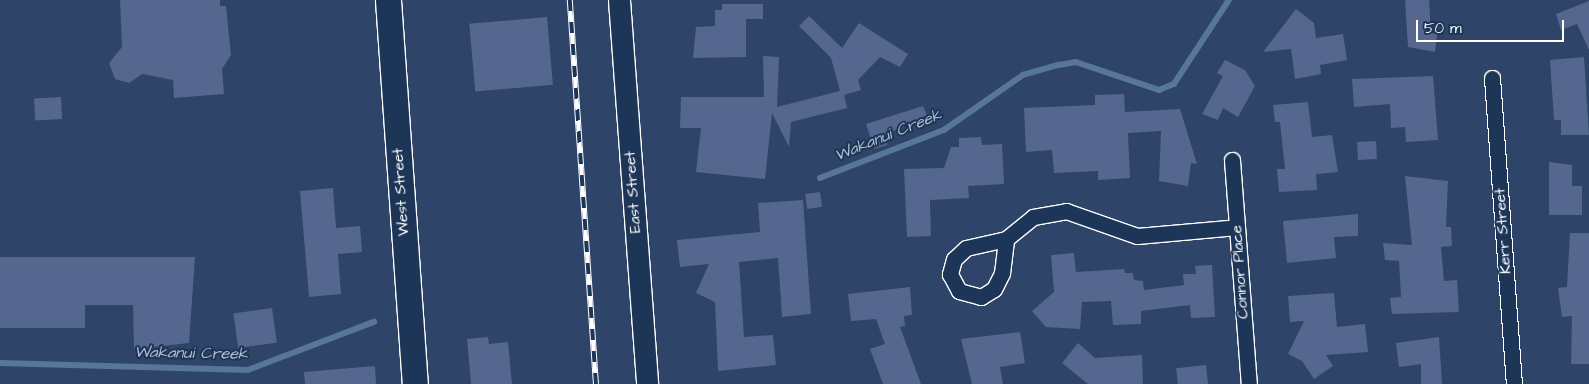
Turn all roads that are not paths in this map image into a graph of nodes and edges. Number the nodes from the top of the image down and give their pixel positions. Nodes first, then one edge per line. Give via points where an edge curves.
1 (388, 0) edge
2 (619, 0) edge
3 (1492, 78) dead end
4 (1232, 160) dead end
5 (1237, 227) junction
6 (1006, 239) dead end
7 (415, 384) edge
8 (647, 384) edge
9 (1249, 384) edge
10 (1514, 384) edge

1 - 7 highway, West Street
2 - 8 main road, East Street
3 - 10 street, Kerr Street
4 - 5 street, Connor Place
5 - 6 street via 1137,236 1066,211 1034,218
5 - 9 street, Connor Place

